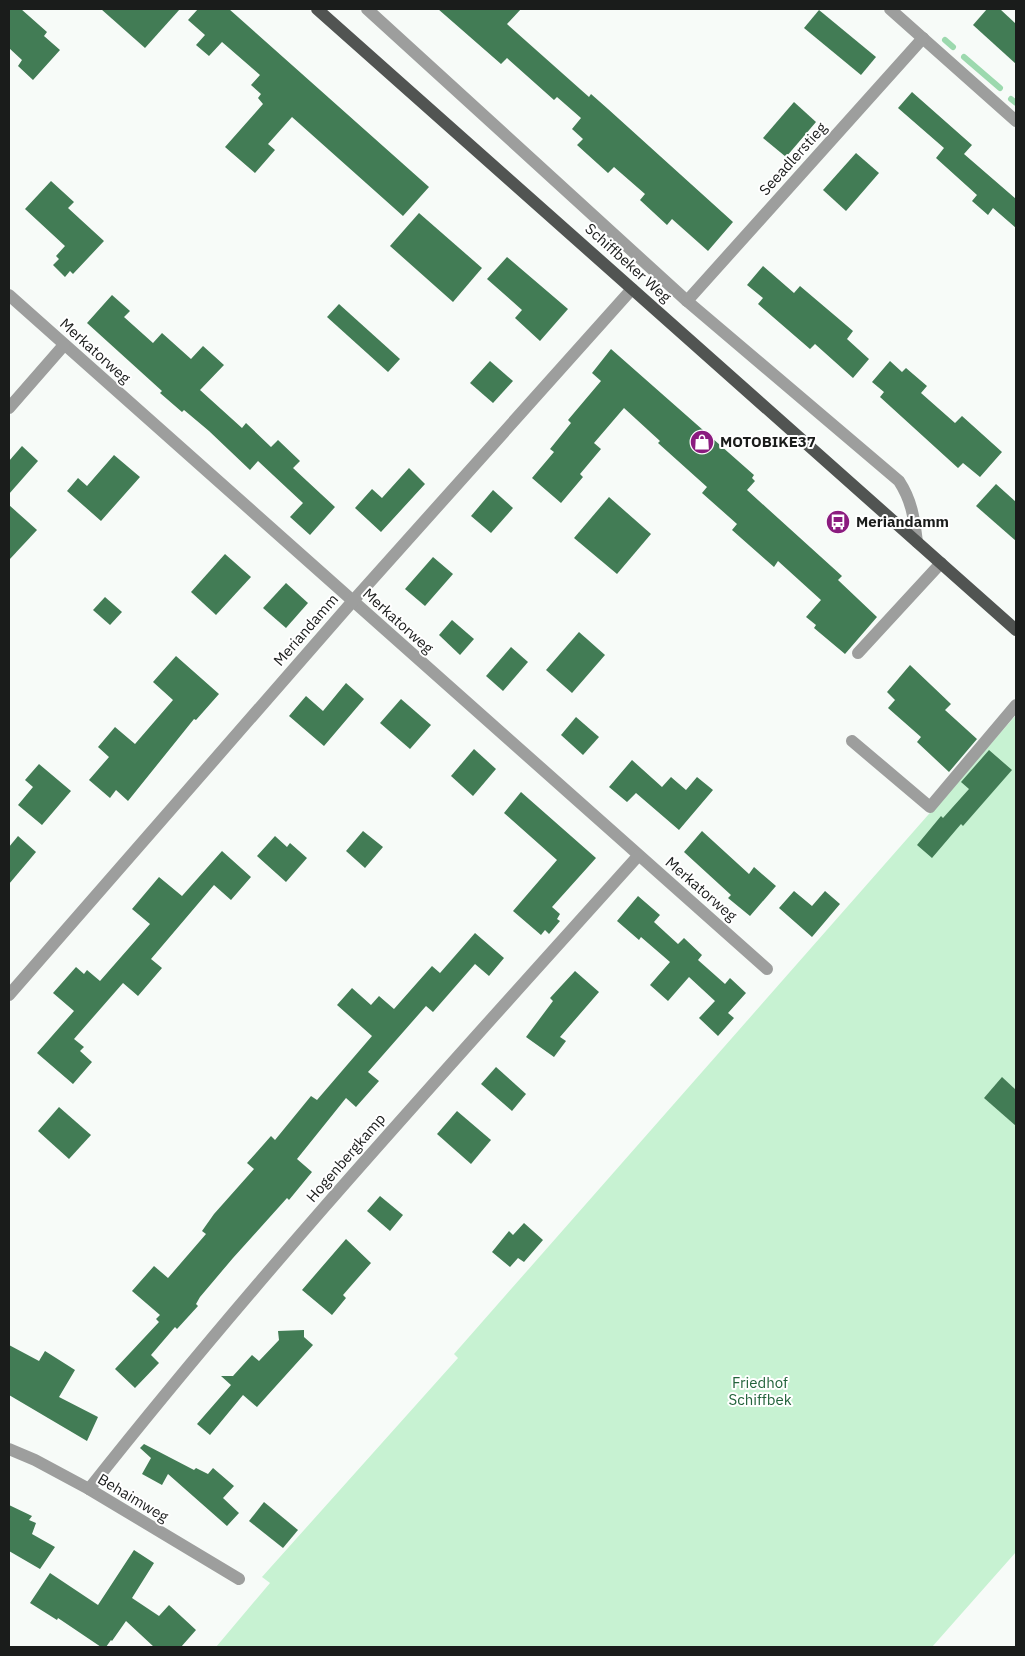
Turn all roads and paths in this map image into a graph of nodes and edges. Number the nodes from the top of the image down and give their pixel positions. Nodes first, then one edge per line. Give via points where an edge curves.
1 (317, 9) edge
2 (367, 9) edge
3 (890, 9) edge
4 (923, 38) junction
5 (1016, 121) edge
6 (632, 288) junction
7 (9, 295) edge
8 (687, 301) junction
9 (64, 345) junction
10 (9, 408) edge
11 (917, 542) junction
12 (941, 563) junction
13 (352, 602) junction
14 (1016, 630) edge
15 (858, 653) dead end
16 (1016, 705) edge
17 (852, 742) dead end
18 (638, 856) junction
19 (767, 969) dead end
20 (9, 995) edge
21 (9, 1449) edge
22 (89, 1489) junction
23 (239, 1579) dead end

1 - 6 main road, Schiffbeker Weg
2 - 8 street, Schiffbeker Weg
3 - 4 street
4 - 5 street
4 - 8 street, Seeadlerstieg
6 - 11 main road, Schiffbeker Weg
6 - 13 street, Meriandamm
7 - 9 street, Merkatorweg
8 - 11 street, Schiffbeker Weg via 899,481 912,507
9 - 10 street
9 - 13 street, Merkatorweg
11 - 12 main road, Schiffbeker Weg
12 - 14 main road, Schiffbeker Weg
12 - 15 street
13 - 18 street, Merkatorweg
13 - 20 street, Meriandamm
16 - 17 street via 930,807
18 - 19 street, Merkatorweg
18 - 22 street, Hogenbergkamp via 359,1167 223,1324
21 - 22 street, Behaimweg
22 - 23 street, Behaimweg

